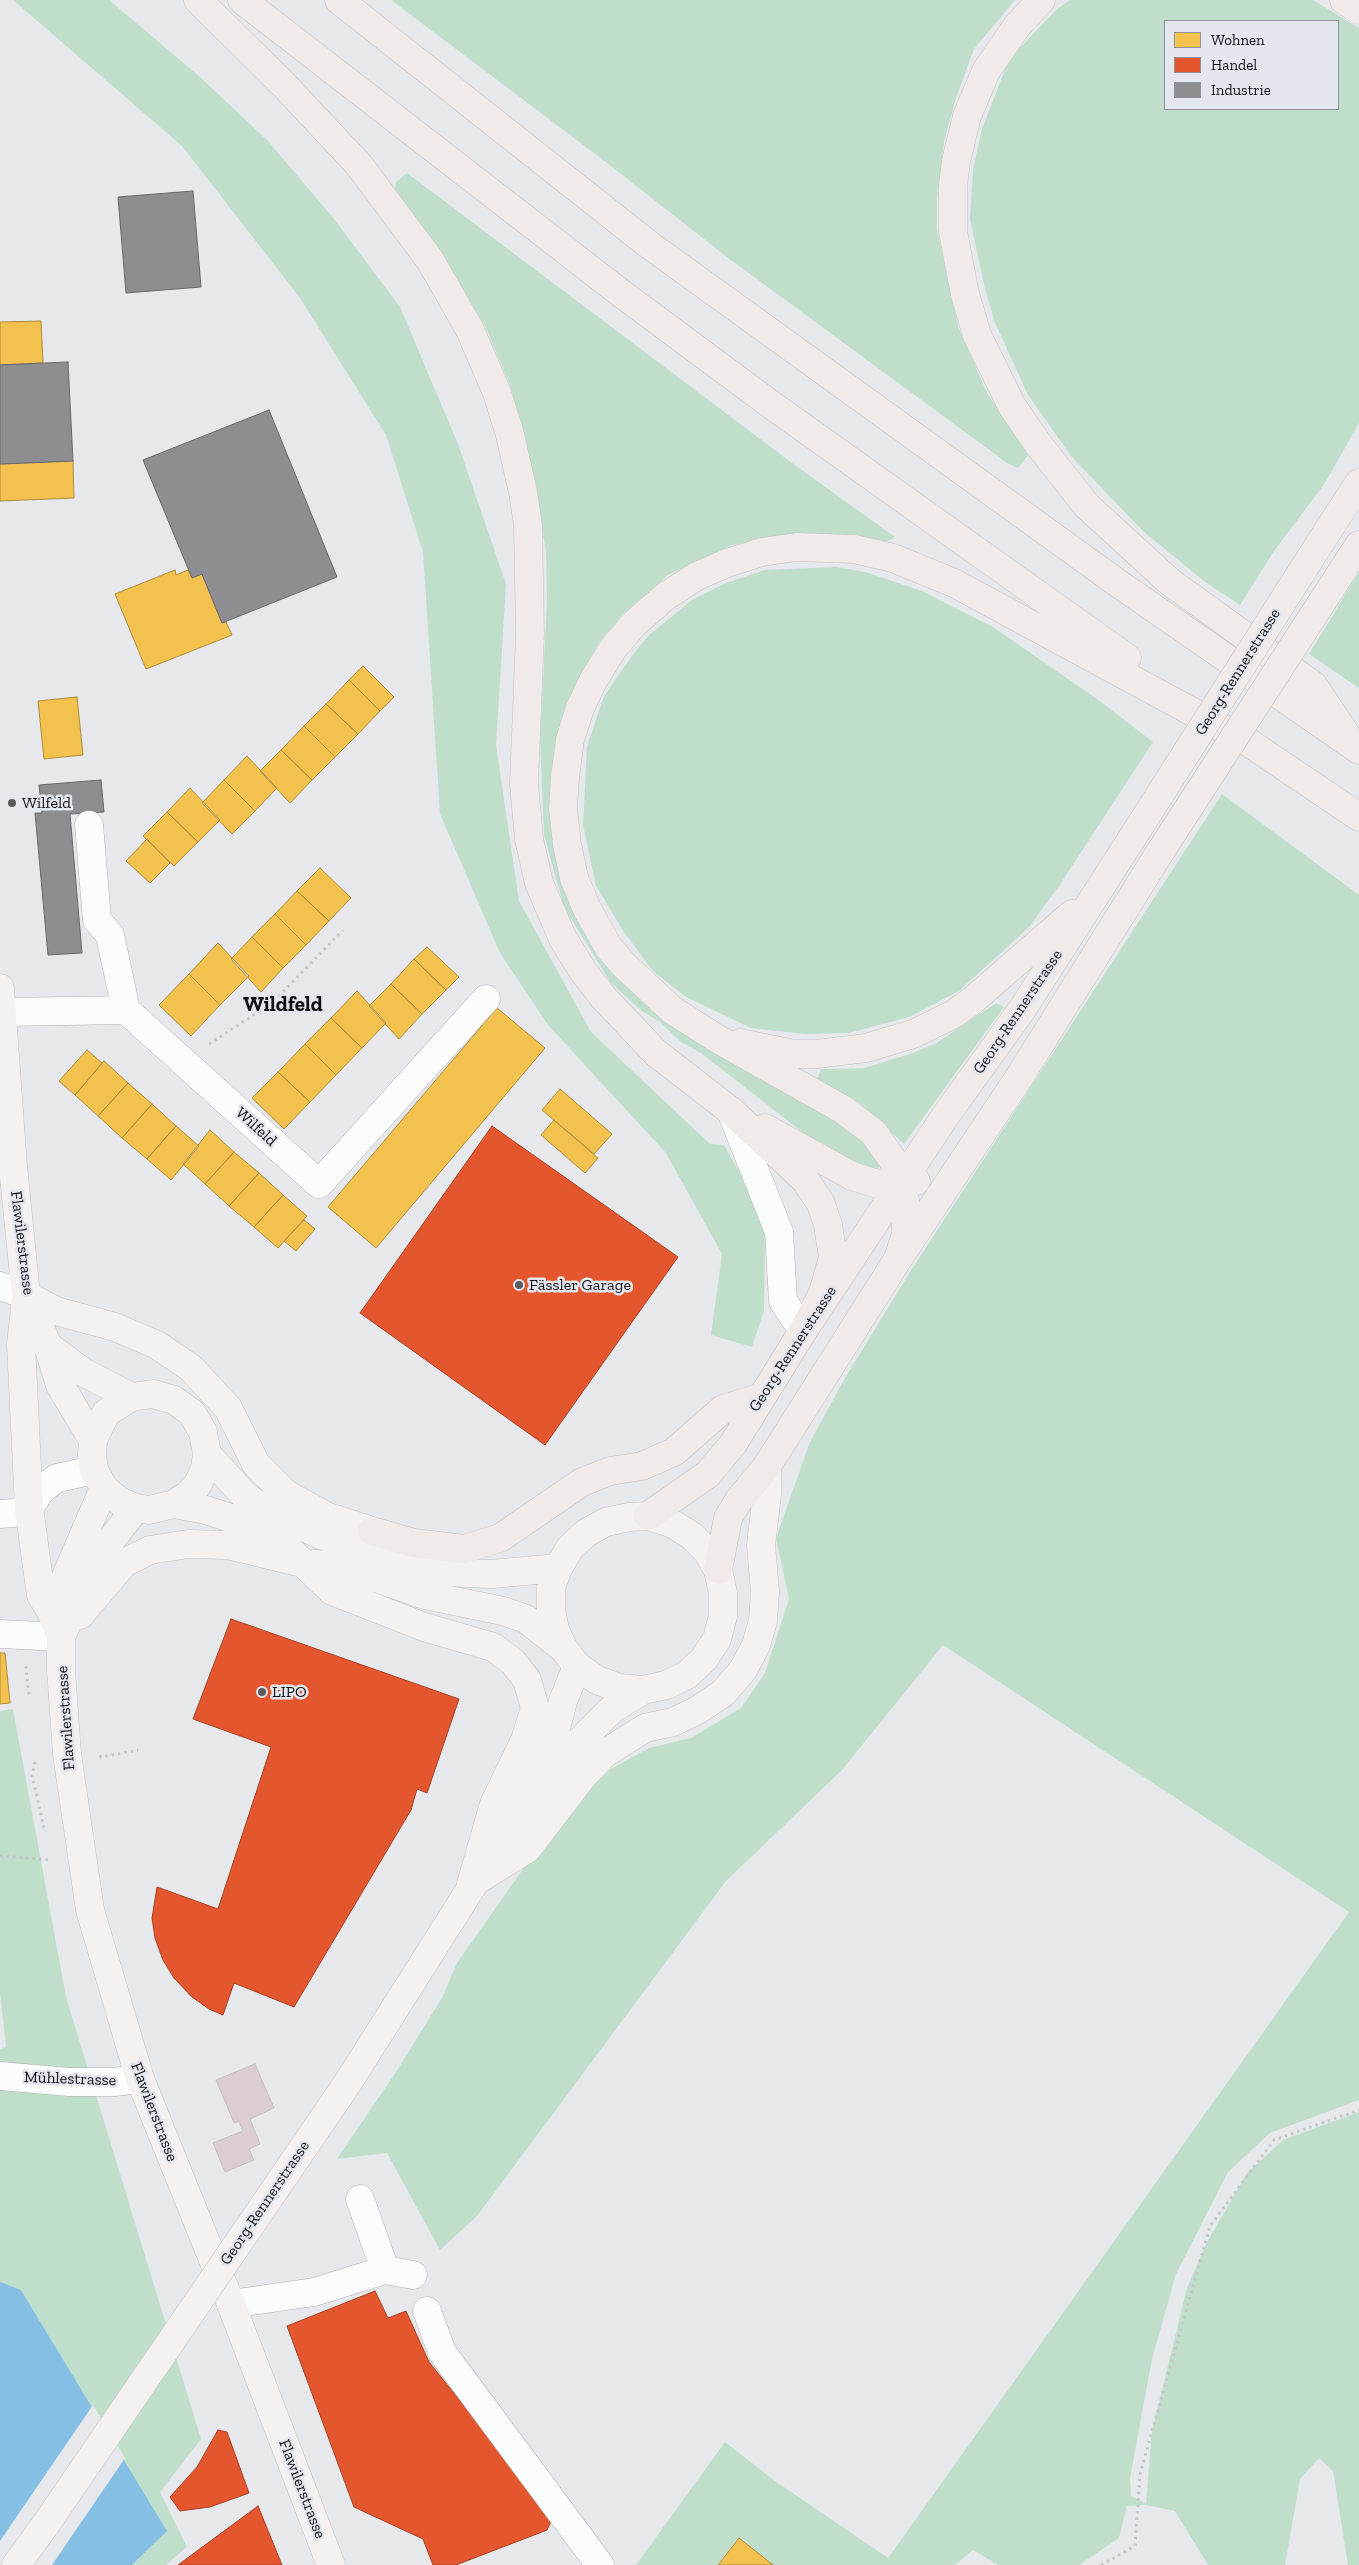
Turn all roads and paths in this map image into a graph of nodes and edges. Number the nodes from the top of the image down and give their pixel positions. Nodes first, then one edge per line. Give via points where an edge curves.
1 (198, 0) edge
2 (242, 0) edge
3 (339, 0) edge
4 (1041, 0) edge
5 (1344, 0) edge
6 (1359, 10) edge
7 (1359, 483) edge
8 (1354, 553) edge
9 (1250, 743) junction
10 (1356, 748) edge
11 (1359, 817) edge
12 (89, 825) dead end
13 (1101, 887) junction
14 (343, 930) dead end
15 (486, 999) dead end
16 (1, 1000) edge
17 (126, 1010) junction
18 (716, 1038) junction
19 (184, 1061) junction
20 (3, 1072) edge
21 (732, 1111) junction
22 (975, 1143) junction
23 (901, 1184) junction
24 (898, 1259) junction
25 (0, 1286) edge
26 (26, 1295) junction
27 (803, 1331) junction
28 (48, 1346) junction
29 (131, 1397) junction
30 (762, 1397) junction
31 (93, 1440) junction
32 (207, 1454) junction
33 (767, 1466) junction
34 (99, 1479) junction
35 (174, 1504) junction
36 (29, 1508) junction
37 (136, 1508) junction
38 (0, 1514) edge
39 (648, 1516) junction
40 (372, 1531) joint
41 (302, 1563) junction
42 (558, 1568) junction
43 (718, 1570) junction
44 (51, 1611) junction
45 (0, 1634) edge
46 (61, 1637) junction
47 (571, 1658) junction
48 (643, 1690) junction
49 (98, 1750) dead end
50 (138, 1750) dead end
51 (504, 1836) junction
52 (0, 1856) edge
53 (52, 1860) dead end
54 (471, 1884) junction
55 (0, 2076) edge
56 (140, 2079) junction
57 (1359, 2110) edge
58 (360, 2198) dead end
59 (384, 2270) junction
60 (413, 2275) dead end
61 (231, 2304) junction
62 (427, 2310) dead end
63 (16, 2565) edge
64 (331, 2565) edge
65 (600, 2565) edge
66 (1101, 2565) edge

1 - 21 highway via 359,165 430,260 470,330 509,431 526,516 530,595 524,784 529,839 539,883 563,940 603,997 656,1053
2 - 9 highway via 471,179 773,406
3 - 10 highway via 648,244 1111,578
4 - 10 highway via 1017,26 986,70 967,116 956,161 953,232 977,335 1012,406 1087,506 1170,582 1313,685
5 - 6 highway
7 - 13 highway, Georg-Rennerstrasse, bridge
8 - 22 highway, Georg-Rennerstrasse, bridge
9 - 11 highway
9 - 18 highway via 1019,616 954,583 893,558 854,549 796,547 742,557 697,576 666,596 636,622 614,647 594,679 570,740 563,809 574,878 609,948 672,1010
12 - 17 street via 97,920 110,935
13 - 18 highway via 1031,951 954,1014 890,1043 844,1052 794,1054
13 - 23 highway, Georg-Rennerstrasse via 1023,1008
14 - 19 path via 272,1002
15 - 19 street, Wilfeld via 319,1184
16 - 17 street
16 - 20 main road, Flawilerstrasse
17 - 19 street, Wilfeld
18 - 23 highway via 855,1117 888,1151 899,1172
20 - 26 main road, Flawilerstrasse
21 - 23 highway via 852,1176 878,1184
21 - 27 street via 779,1232 783,1301
21 - 27 highway via 806,1181 821,1204 828,1225 833,1257 822,1293
22 - 23 highway via 948,1167 929,1178
22 - 24 highway, Georg-Rennerstrasse
23 - 24 highway via 906,1234
23 - 27 highway, Georg-Rennerstrasse
24 - 33 highway, Georg-Rennerstrasse
25 - 26 street
26 - 28 main road, Flawilerstrasse
26 - 36 main road, Flawilerstrasse via 21,1344
26 - 40 main road via 56,1311 115,1327 157,1345 191,1368 228,1408 256,1464 286,1494 326,1516
27 - 30 highway, Georg-Rennerstrasse
28 - 29 main road via 84,1372
28 - 31 main road, Flawilerstrasse via 60,1385
29 - 31 main road via 106,1413
29 - 32 main road via 153,1394 174,1400 192,1413 204,1432
30 - 39 highway, Georg-Rennerstrasse via 733,1444 708,1474
30 - 40 highway via 723,1409 674,1452 642,1466 610,1471 582,1482 500,1538 464,1549 414,1543
31 - 34 main road via 92,1455
32 - 35 main road via 198,1484
32 - 42 main road via 244,1495 320,1535 430,1570 492,1574
33 - 43 highway, Georg-Rennerstrasse via 728,1518
33 - 54 main road via 760,1545 765,1592 763,1621 756,1645 743,1670 723,1693 698,1710 673,1722 644,1728 604,1754 527,1849
34 - 36 street via 57,1478 42,1489
34 - 37 main road via 119,1501
34 - 44 main road
35 - 37 main road via 149,1510
35 - 41 main road via 206,1510 270,1531
36 - 38 street
36 - 44 main road, Flawilerstrasse via 42,1595
37 - 46 main road, Flawilerstrasse via 87,1576
39 - 42 main road via 629,1516 606,1522 586,1533 570,1548
39 - 43 main road via 673,1524 692,1536 707,1551
41 - 46 main road via 226,1545 188,1544 150,1550 124,1563
41 - 47 main road via 341,1566 425,1595 526,1619
41 - 54 main road via 332,1591 424,1627 493,1648 513,1662 527,1680 535,1708 526,1740 494,1804
42 - 47 main road via 552,1588 551,1610 555,1630
43 - 48 main road via 724,1593 724,1616 717,1639 704,1659 687,1675 666,1685
44 - 46 main road, Flawilerstrasse
45 - 46 street
46 - 56 main road, Flawilerstrasse via 67,1754 90,1910
47 - 48 main road via 597,1680 619,1688
47 - 51 main road, Georg-Rennerstrasse via 554,1736 525,1786
48 - 51 main road, Georg-Rennerstrasse via 612,1709 578,1744 539,1798
49 - 50 path via 101,1757
51 - 54 main road, Georg-Rennerstrasse
52 - 53 path
54 - 63 main road, Georg-Rennerstrasse, bridge via 347,2084
55 - 56 street, Mühlestrasse via 69,2082
56 - 61 main road, Flawilerstrasse
57 - 66 path via 1274,2140 1210,2226 1140,2474 1135,2546
58 - 59 street
59 - 60 street
59 - 61 street via 314,2292
61 - 64 main road, Flawilerstrasse
62 - 65 street via 442,2352

